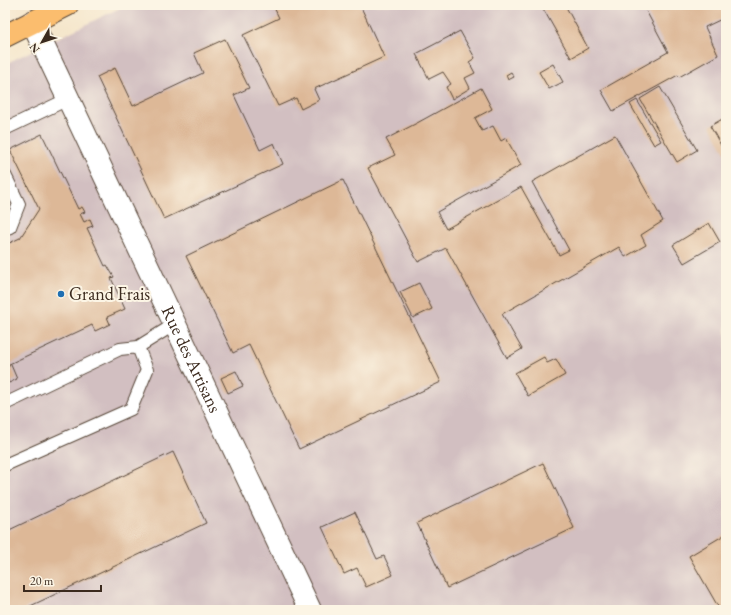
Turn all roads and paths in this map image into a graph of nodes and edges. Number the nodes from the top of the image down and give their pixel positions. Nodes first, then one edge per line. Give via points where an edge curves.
1 (67, 5) edge
2 (32, 22) junction
3 (5, 36) edge
4 (68, 99) junction
5 (5, 129) edge
6 (5, 175) edge
7 (5, 229) edge
8 (175, 324) junction
9 (138, 347) junction
10 (5, 404) edge
11 (5, 465) edge
12 (310, 610) edge

1 - 2 main road
2 - 3 main road
2 - 4 street, Rue des Artisans
4 - 5 lane
4 - 8 street, Rue des Artisans
6 - 7 lane via 19,204 10,227
8 - 9 lane
8 - 12 street, Rue des Artisans
9 - 10 lane via 120,349
9 - 11 lane via 147,370 132,409

